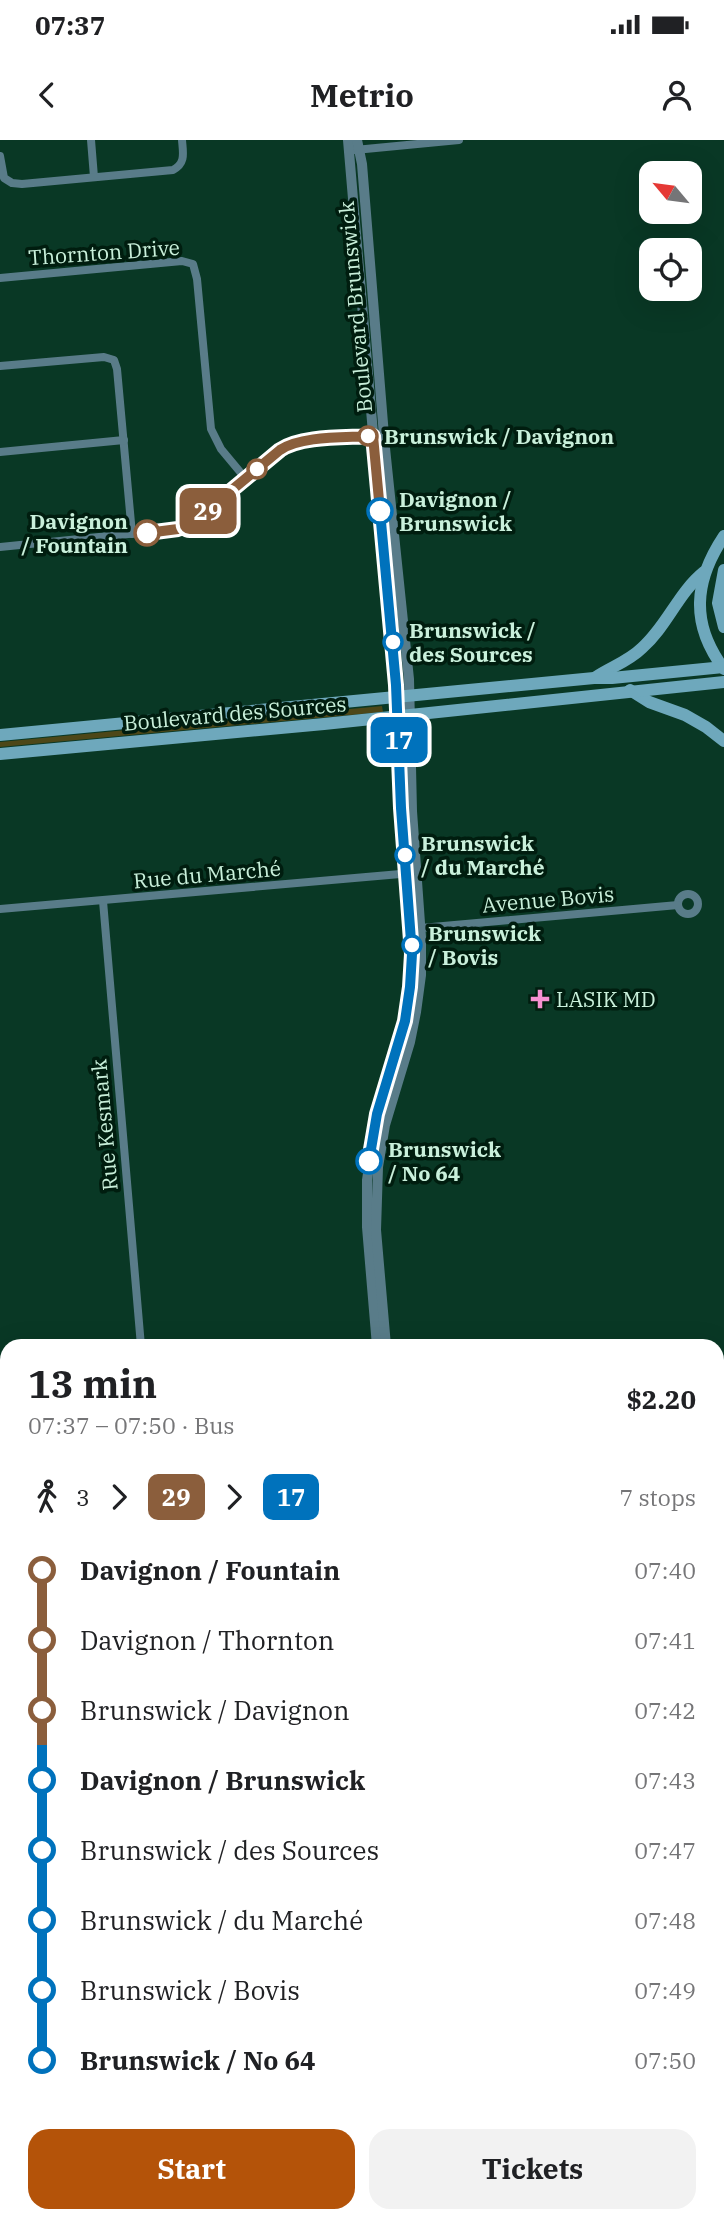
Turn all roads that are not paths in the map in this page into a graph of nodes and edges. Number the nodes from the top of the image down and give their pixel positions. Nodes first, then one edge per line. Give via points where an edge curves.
1 (90, 140) edge
2 (182, 140) edge
3 (459, 140) edge
4 (353, 145) edge
5 (0, 156) edge
6 (94, 177) junction
7 (0, 278) edge
8 (0, 366) edge
9 (379, 435) junction
10 (124, 440) junction
11 (0, 452) edge
12 (246, 479) junction
13 (132, 534) junction
14 (724, 536) edge
15 (0, 547) edge
16 (724, 570) edge
17 (704, 572) junction
18 (724, 627) edge
19 (724, 668) edge
20 (594, 678) junction
21 (724, 682) edge
22 (631, 690) junction
23 (403, 697) junction
24 (404, 716) junction
25 (0, 735) edge
26 (724, 741) edge
27 (0, 754) edge
28 (411, 873) junction
29 (103, 901) junction
30 (678, 905) dead end
31 (0, 909) edge
32 (421, 928) junction
33 (140, 1339) edge
34 (376, 1339) edge
35 (385, 1339) edge

1 - 6 street
2 - 6 street via 183,159 173,170
3 - 4 street
4 - 9 street, Boulevard Brunswick
5 - 6 street via 2,176 15,184
7 - 12 street, Thornton Drive via 182,261 193,264 211,429
8 - 10 street via 111,358 117,369
9 - 12 street via 289,445
9 - 23 street, Boulevard Brunswick via 402,598
10 - 11 street
10 - 13 street
12 - 13 street via 187,526
13 - 15 street
14 - 17 main road
16 - 18 main road via 718,603
17 - 19 main road via 699,601 703,627
17 - 20 main road via 643,648
19 - 20 main road, Boulevard des Sources
20 - 23 main road, Boulevard des Sources
21 - 22 main road, Boulevard des Sources
22 - 24 main road, Boulevard des Sources
22 - 26 main road via 685,715
23 - 24 street, Boulevard Brunswick
23 - 25 main road, Boulevard des Sources
24 - 27 main road, Boulevard des Sources
24 - 28 street, Boulevard Brunswick via 401,808
28 - 29 street, Rue du Marché
28 - 32 street, Boulevard Brunswick
28 - 34 street, Boulevard Brunswick via 409,997 376,1122 367,1180
29 - 31 street, Rue du Marché
29 - 33 street, Rue Kesmark
30 - 32 street, Avenue Bovis
32 - 35 street, Boulevard Brunswick via 416,1012 377,1167 376,1230

